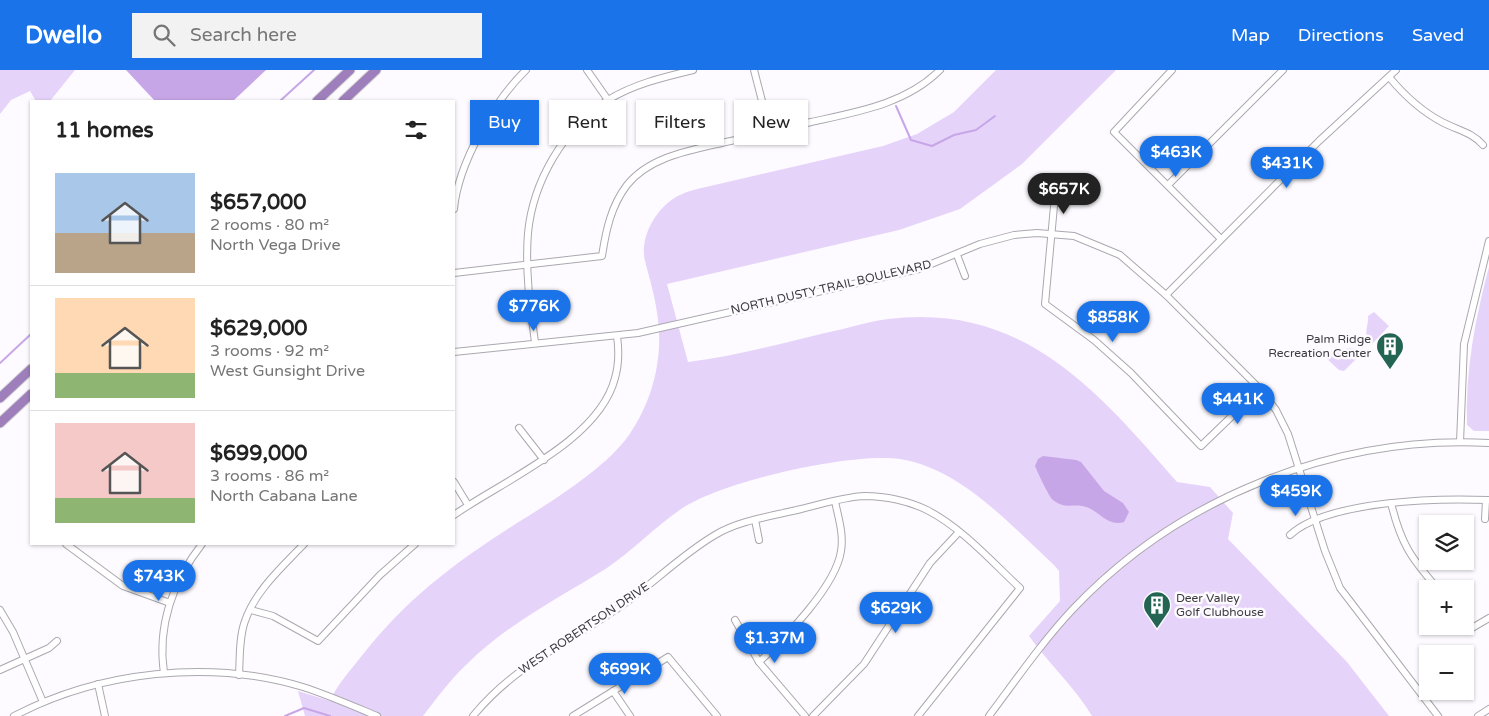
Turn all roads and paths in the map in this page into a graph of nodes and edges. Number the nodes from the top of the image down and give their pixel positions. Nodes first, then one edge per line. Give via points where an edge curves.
1 (350, 70) edge
2 (376, 70) edge
3 (526, 70) edge
4 (588, 70) edge
5 (694, 70) edge
6 (754, 70) edge
7 (940, 70) edge
8 (1172, 70) edge
9 (1283, 70) edge
10 (1396, 70) edge
11 (1388, 77) junction
12 (318, 100) edge
13 (344, 100) edge
14 (608, 100) joint
15 (762, 100) edge
16 (808, 123) edge
17 (734, 140) edge
18 (562, 145) edge
19 (1483, 145) dead end
20 (1168, 185) junction
21 (455, 195) edge
22 (1055, 195) dead end
23 (1052, 234) junction
24 (1222, 239) junction
25 (1489, 241) edge
26 (957, 255) junction
27 (527, 264) junction
28 (455, 272) edge
29 (966, 276) dead end
30 (1166, 295) junction
31 (617, 336) junction
32 (535, 342) junction
33 (455, 352) edge
34 (30, 370) edge
35 (1260, 389) junction
36 (30, 395) edge
37 (0, 398) edge
38 (0, 423) edge
39 (519, 428) dead end
40 (1460, 442) junction
41 (1489, 442) edge
42 (544, 460) junction
43 (1298, 468) junction
44 (455, 484) edge
45 (1487, 500) edge
46 (834, 501) junction
47 (1391, 504) junction
48 (468, 505) junction
49 (455, 514) edge
50 (1485, 519) dead end
51 (754, 520) junction
52 (1315, 521) junction
53 (959, 532) junction
54 (1290, 535) dead end
55 (760, 540) dead end
56 (67, 545) edge
57 (201, 545) edge
58 (303, 545) edge
59 (414, 545) edge
60 (1430, 580) edge
61 (170, 603) junction
62 (0, 610) edge
63 (251, 610) junction
64 (1489, 618) edge
65 (734, 620) dead end
66 (1474, 627) edge
67 (57, 641) dead end
68 (24, 659) junction
69 (759, 662) junction
70 (0, 670) edge
71 (164, 673) junction
72 (239, 675) junction
73 (98, 684) junction
74 (613, 691) junction
75 (43, 702) junction
76 (1489, 709) edge
77 (14, 716) edge
78 (105, 716) edge
79 (377, 716) edge
80 (473, 716) edge
81 (573, 716) edge
82 (630, 716) edge
83 (717, 716) edge
84 (805, 716) edge
85 (813, 716) edge
86 (918, 716) edge
87 (989, 716) edge
88 (1438, 716) edge
89 (1478, 716) edge

1 - 12 highway
2 - 13 highway
3 - 21 street via 496,104 472,147
4 - 14 street
5 - 14 street via 651,80
6 - 15 street
7 - 16 street via 917,88 889,102
8 - 20 street via 1114,132
9 - 20 street
10 - 11 street
11 - 19 street via 1423,111 1474,135
11 - 24 street
17 - 27 street via 687,150 650,165 628,184 615,204 606,229 602,256
18 - 27 street via 536,196 528,231
20 - 24 street
22 - 23 street
23 - 26 street, NORTH DUSTY TRAIL BOULEVARD via 1014,235 980,244
23 - 30 street, NORTH DUSTY TRAIL BOULEVARD via 1074,236 1120,255
23 - 35 street via 1045,304 1124,366 1202,446
24 - 30 street
25 - 40 street via 1464,344
26 - 29 street
26 - 31 street, NORTH DUSTY TRAIL BOULEVARD via 919,269
27 - 28 street
27 - 32 street
30 - 35 street, NORTH DUSTY TRAIL BOULEVARD
31 - 32 street, NORTH DUSTY TRAIL BOULEVARD
31 - 42 street via 619,354 608,396 586,423
32 - 33 street, NORTH DUSTY TRAIL BOULEVARD
34 - 37 highway
35 - 43 street, NORTH DUSTY TRAIL BOULEVARD via 1282,422
36 - 38 highway
39 - 42 street
40 - 41 street
40 - 43 street via 1385,447
42 - 48 street
43 - 52 street, NORTH DUSTY TRAIL BOULEVARD
43 - 87 street via 1220,501 1122,563 1073,608
44 - 48 street
45 - 47 street via 1450,499
45 - 50 street
46 - 51 street, WEST ROBERTSON DRIVE
46 - 53 street, WEST ROBERTSON DRIVE via 865,496 893,499 926,510
46 - 69 street via 842,539 836,567 804,616
47 - 52 street
47 - 60 street via 1398,529 1412,558
48 - 49 street
51 - 55 street
51 - 80 street, WEST ROBERTSON DRIVE via 717,533 692,550 638,594 512,676
52 - 54 street
52 - 88 street, NORTH DUSTY TRAIL BOULEVARD via 1340,588
53 - 85 street via 930,563 864,664
53 - 86 street, WEST ROBERTSON DRIVE via 1020,588
56 - 61 street via 123,586
57 - 61 street via 184,570
58 - 63 street via 275,575
59 - 63 street via 380,575 318,641 273,616
61 - 71 street via 164,624
62 - 68 street
63 - 72 street via 245,621
64 - 66 street
65 - 69 street
67 - 68 street
68 - 70 street
68 - 75 street
69 - 84 street
71 - 72 street
71 - 73 street
72 - 79 street via 302,686
73 - 75 street
73 - 78 street
74 - 81 street
74 - 82 street
74 - 83 street via 668,657
75 - 77 street
76 - 89 street

